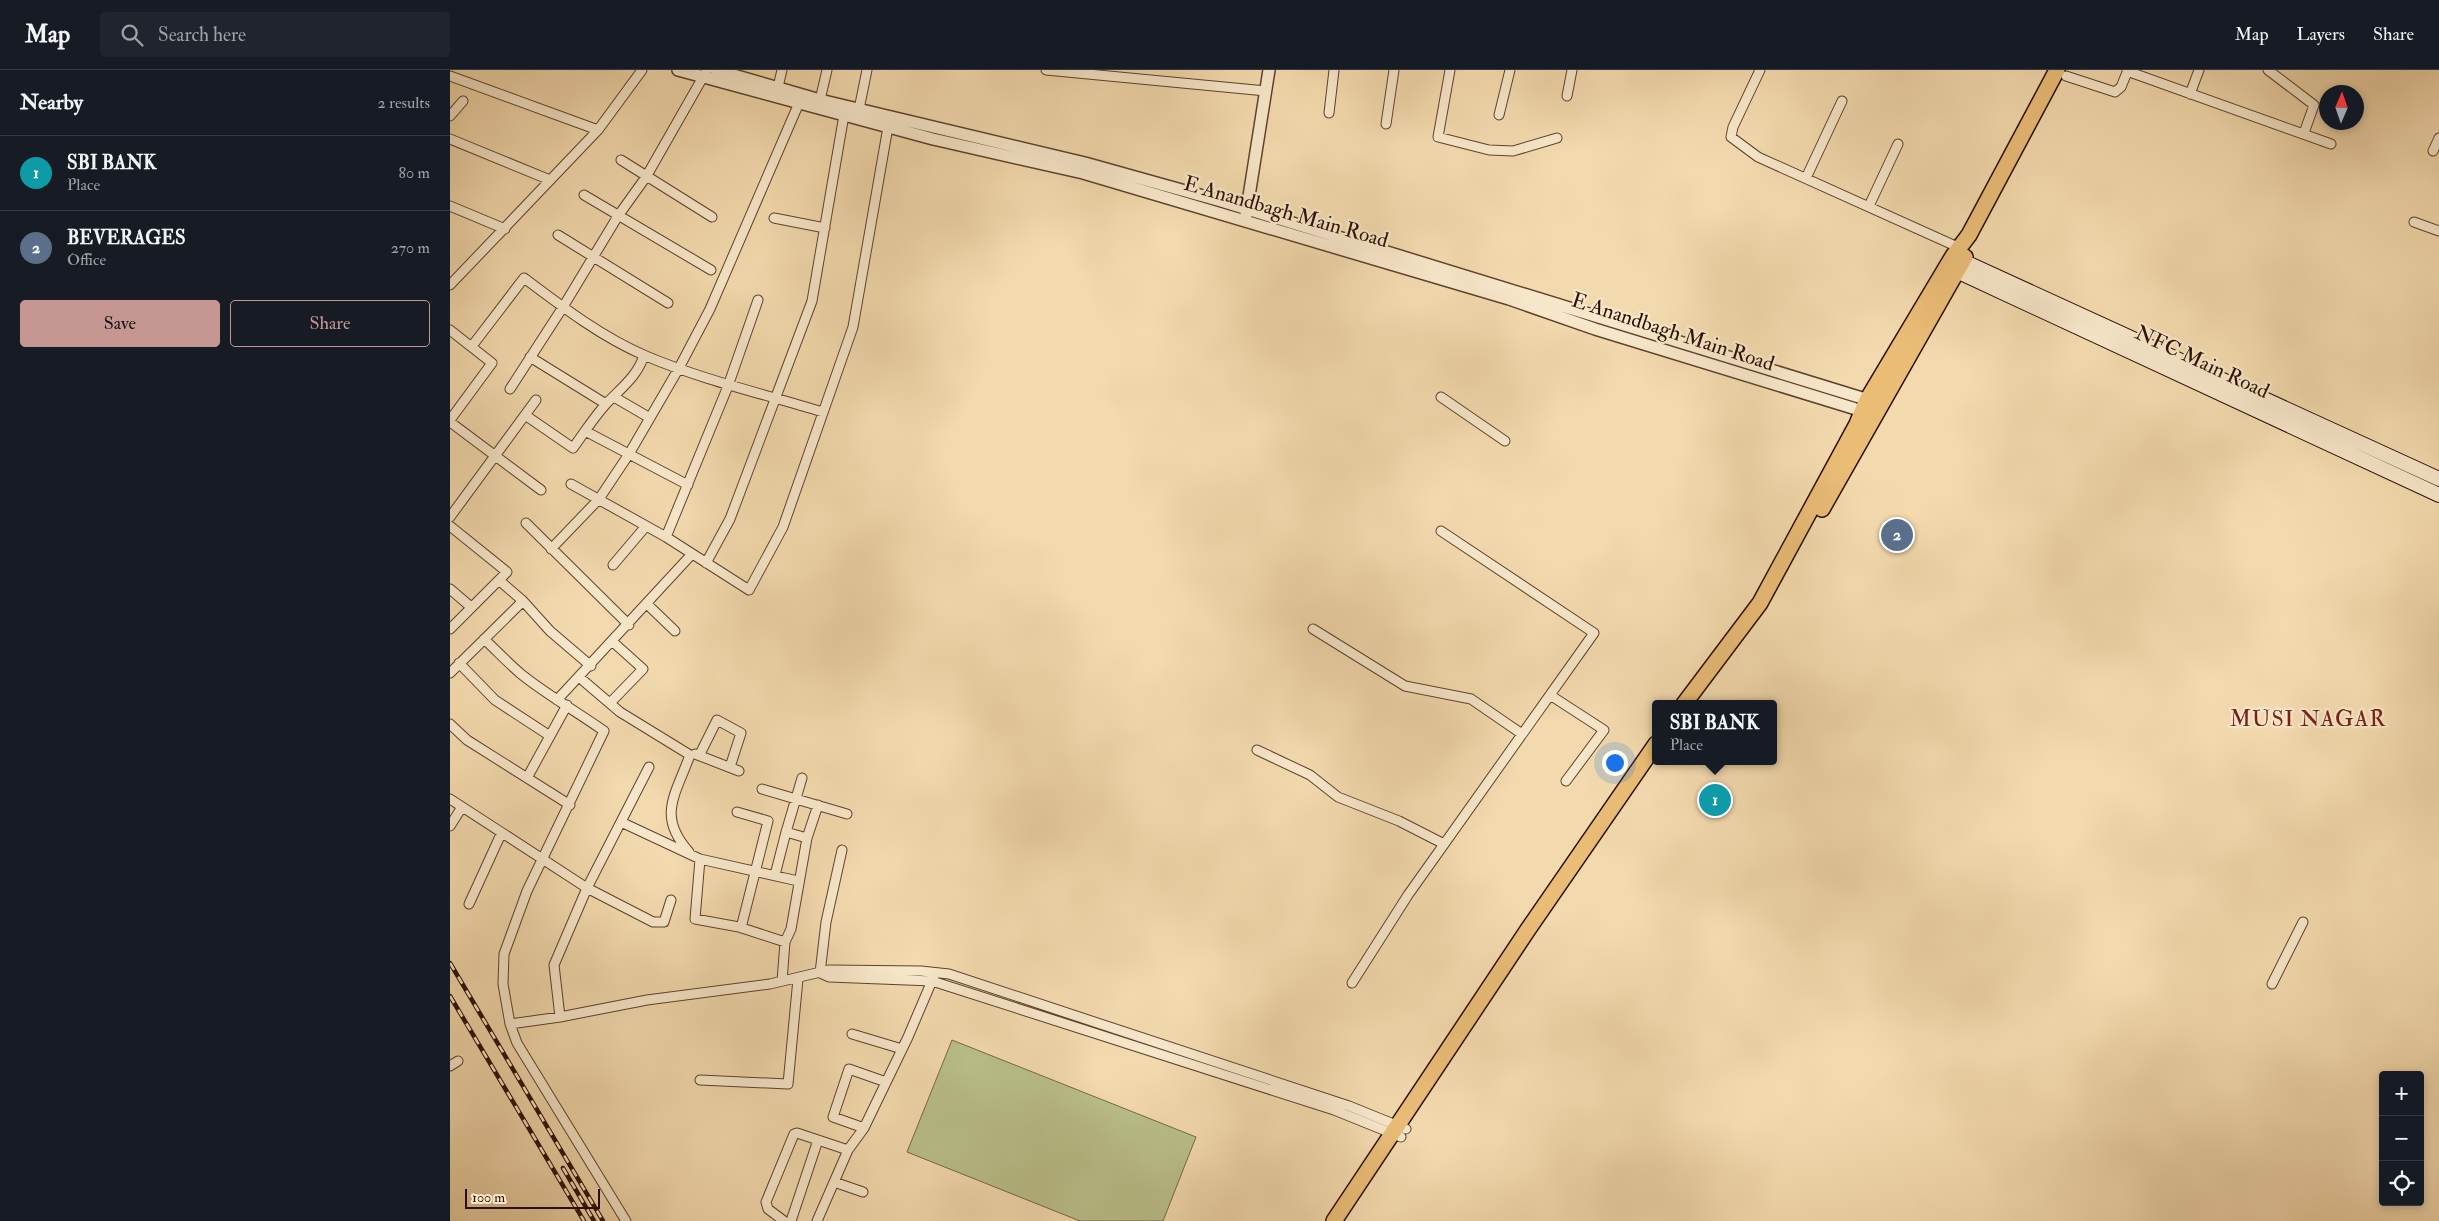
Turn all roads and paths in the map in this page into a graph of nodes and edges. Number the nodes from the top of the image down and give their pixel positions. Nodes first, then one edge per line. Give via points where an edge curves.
1 (642, 70) edge
2 (678, 70) edge
3 (782, 70) edge
4 (827, 70) edge
5 (867, 70) edge
6 (1046, 70) edge
7 (1269, 70) edge
8 (1334, 70) edge
9 (1394, 70) edge
10 (1450, 70) edge
11 (1510, 70) edge
12 (1572, 70) edge
13 (1760, 70) edge
14 (2128, 70) edge
15 (2199, 70) edge
16 (2268, 70) edge
17 (720, 71) edge
18 (1091, 72) edge
19 (2064, 72) edge
20 (706, 74) edge
21 (451, 77) edge
22 (778, 87) junction
23 (1266, 91) junction
24 (2190, 94) junction
25 (1567, 96) dead end
26 (820, 100) junction
27 (463, 101) dead end
28 (1842, 102) dead end
29 (799, 104) junction
30 (1329, 113) dead end
31 (858, 114) junction
32 (844, 115) junction
33 (1499, 115) dead end
34 (450, 116) edge
35 (1386, 124) dead end
36 (888, 127) junction
37 (598, 130) junction
38 (2304, 133) junction
39 (1557, 138) dead end
40 (2439, 138) edge
41 (450, 139) edge
42 (1898, 144) dead end
43 (2331, 144) dead end
44 (2433, 151) dead end
45 (620, 160) dead end
46 (646, 177) junction
47 (1806, 178) junction
48 (550, 180) junction
49 (584, 196) dead end
50 (450, 206) edge
51 (1869, 206) junction
52 (1246, 214) junction
53 (618, 216) junction
54 (712, 217) dead end
55 (774, 218) dead end
56 (2414, 222) dead end
57 (825, 228) junction
58 (505, 229) junction
59 (2439, 231) edge
60 (558, 235) dead end
61 (592, 256) junction
62 (1956, 261) junction
63 (711, 270) dead end
64 (450, 271) edge
65 (460, 275) junction
66 (450, 285) edge
67 (758, 300) dead end
68 (668, 304) dead end
69 (563, 307) junction
70 (450, 330) edge
71 (472, 346) junction
72 (644, 355) junction
73 (530, 357) junction
74 (680, 368) junction
75 (728, 386) junction
76 (510, 389) dead end
77 (614, 397) junction
78 (1441, 397) dead end
79 (777, 398) junction
80 (536, 400) dead end
81 (606, 404) junction
82 (1871, 408) junction
83 (823, 412) junction
84 (525, 415) junction
85 (650, 418) junction
86 (450, 421) edge
87 (585, 431) junction
88 (1505, 441) dead end
89 (629, 454) junction
90 (496, 455) junction
91 (2439, 479) edge
92 (571, 484) dead end
93 (688, 485) junction
94 (541, 490) dead end
95 (2439, 495) edge
96 (599, 499) junction
97 (450, 518) edge
98 (526, 523) dead end
99 (646, 526) junction
100 (451, 528) edge
101 (1441, 531) dead end
102 (666, 538) junction
103 (551, 549) junction
104 (692, 554) junction
105 (613, 564) dead end
106 (706, 564) junction
107 (500, 580) junction
108 (450, 588) edge
109 (523, 600) junction
110 (648, 605) junction
111 (471, 607) junction
112 (629, 626) junction
113 (450, 629) edge
114 (1313, 629) dead end
115 (676, 631) dead end
116 (484, 639) junction
117 (613, 642) junction
118 (459, 663) junction
119 (591, 666) junction
120 (450, 672) edge
121 (579, 677) junction
122 (1550, 695) junction
123 (557, 700) junction
124 (1687, 700) edge
125 (1699, 700) edge
126 (610, 703) junction
127 (567, 705) junction
128 (450, 724) edge
129 (1522, 734) junction
130 (550, 736) junction
131 (1258, 750) dead end
132 (1652, 750) edge
133 (700, 754) junction
134 (690, 755) junction
135 (1652, 764) edge
136 (649, 767) dead end
137 (730, 767) junction
138 (739, 771) dead end
139 (527, 778) junction
140 (802, 778) dead end
141 (1566, 781) dead end
142 (762, 789) dead end
143 (794, 798) junction
144 (450, 799) edge
145 (570, 805) junction
146 (818, 805) junction
147 (462, 807) junction
148 (738, 812) dead end
149 (847, 814) dead end
150 (621, 822) junction
151 (450, 826) edge
152 (786, 832) junction
153 (502, 834) junction
154 (807, 838) junction
155 (1444, 844) junction
156 (842, 850) dead end
157 (689, 852) junction
158 (700, 859) junction
159 (543, 862) junction
160 (755, 871) junction
161 (775, 876) junction
162 (798, 881) junction
163 (587, 888) junction
164 (671, 900) dead end
165 (468, 904) dead end
166 (2303, 922) dead end
167 (741, 928) junction
168 (785, 942) junction
169 (1522, 946) junction
170 (820, 973) junction
171 (934, 976) junction
172 (798, 979) junction
173 (782, 981) junction
174 (1352, 983) dead end
175 (2272, 984) dead end
176 (560, 1017) junction
177 (510, 1024) junction
178 (852, 1034) dead end
179 (902, 1049) junction
180 (700, 1080) dead end
181 (886, 1082) junction
182 (864, 1128) junction
183 (1399, 1131) junction
184 (818, 1140) junction
185 (848, 1150) junction
186 (834, 1182) junction
187 (863, 1192) dead end
188 (626, 1221) edge
189 (784, 1221) edge
190 (791, 1221) edge
191 (817, 1221) edge
192 (1334, 1221) edge
193 (1346, 1221) edge

1 - 37 street
2 - 20 street, E Anandbagh Main Road
3 - 22 street
4 - 26 street
5 - 31 street
6 - 18 street
7 - 23 street
8 - 30 street
9 - 35 street
10 - 39 street via 1438,138 1490,150 1513,151
11 - 33 street
12 - 25 street
13 - 47 street via 1731,137 1758,156
14 - 19 street via 2121,87 2115,92
14 - 24 street
15 - 24 street
16 - 38 street via 2314,105
17 - 22 street, E Anandbagh Main Road
18 - 23 street
19 - 62 main road
20 - 29 street, E Anandbagh Main Road
20 - 46 street
21 - 37 street
22 - 26 street, E Anandbagh Main Road
23 - 52 street
24 - 38 street
26 - 31 street, E Anandbagh Main Road
27 - 34 street
28 - 47 street
29 - 32 street, E Anandbagh Main Road
29 - 74 street via 710,309
31 - 32 street, E Anandbagh Main Road
31 - 36 street, E Anandbagh Main Road
31 - 52 street, E Anandbagh Main Road via 1085,164
32 - 57 street
36 - 52 street, E Anandbagh Main Road
36 - 83 street via 853,327
37 - 48 street
38 - 43 street
40 - 44 street
41 - 48 street
42 - 51 street
45 - 46 street
46 - 53 street
46 - 54 street
47 - 51 street
48 - 58 street
49 - 53 street
50 - 58 street
51 - 62 street
52 - 82 street, E Anandbagh Main Road via 1595,329
53 - 61 street
53 - 63 street
55 - 57 street
56 - 59 street
57 - 79 street via 812,301
58 - 65 street
60 - 61 street
61 - 68 street
61 - 69 street
62 - 82 main road
62 - 91 main road, NFC Main Road
62 - 95 main road, NFC Main Road
64 - 65 street
65 - 66 street
67 - 75 street
69 - 71 street via 524,278
69 - 72 street
69 - 73 street
70 - 71 street
71 - 86 street via 492,362
72 - 74 street
72 - 77 street via 641,365
73 - 76 street
73 - 81 street
74 - 75 street
74 - 85 street
75 - 79 street
75 - 93 street
77 - 81 street
77 - 85 street
78 - 88 street
79 - 83 street
79 - 106 street via 730,519
80 - 84 street
81 - 87 street
82 - 124 main road via 1760,603
82 - 125 main road via 1769,609
83 - 106 street via 783,527 749,590
84 - 87 street via 573,448
84 - 90 street
85 - 89 street
86 - 90 street
87 - 89 street
89 - 93 street
89 - 96 street
90 - 94 street
90 - 97 street
92 - 96 street
93 - 102 street
96 - 99 street
96 - 103 street
98 - 103 street
99 - 102 street
99 - 105 street
100 - 107 street via 504,568 506,575
101 - 122 street via 1594,633
102 - 104 street
103 - 112 street
104 - 106 street
104 - 110 street
107 - 109 street
107 - 111 street
108 - 111 street
109 - 116 street
109 - 119 street via 550,631
110 - 112 street
110 - 115 street
111 - 113 street
112 - 117 street
114 - 129 street via 1405,686 1471,699
116 - 118 street
116 - 123 street via 520,673
117 - 119 street
117 - 126 street via 643,668
118 - 120 street
118 - 130 street via 495,700
119 - 121 street
121 - 123 street
121 - 126 street
122 - 129 street
122 - 141 street via 1604,730
123 - 127 street
126 - 134 street
127 - 130 street
127 - 145 street via 604,731
128 - 139 street via 466,740
129 - 155 street
130 - 139 street
131 - 155 street via 1310,775 1338,797
132 - 169 main road
133 - 134 street
133 - 137 street
133 - 137 street via 717,720 741,732
134 - 157 street via 670,817 674,833
135 - 169 main road
136 - 150 street
137 - 138 street
139 - 145 street
140 - 143 street
142 - 143 street
143 - 146 street
143 - 152 street
144 - 147 street
145 - 159 street
146 - 149 street
146 - 154 street
147 - 151 street
147 - 153 street
148 - 160 street via 768,821
150 - 157 street
150 - 163 street
152 - 154 street
152 - 161 street
153 - 159 street
153 - 165 street
154 - 162 street
155 - 174 street
156 - 170 street via 826,922
157 - 158 street
158 - 160 street
158 - 167 street via 695,919
159 - 163 street
159 - 177 street via 527,891 504,954 503,984
160 - 161 street
160 - 167 street
161 - 162 street
162 - 168 street via 791,929
163 - 164 street via 653,922 664,922
163 - 176 street via 554,965
166 - 175 street
167 - 168 street
168 - 173 street
169 - 183 main road
170 - 171 street via 829,977
170 - 172 street
171 - 179 street
171 - 183 street via 1144,1043
172 - 173 street
172 - 180 street via 788,1084
173 - 176 street via 647,1000
176 - 177 street
177 - 188 street via 517,1043
178 - 179 street
179 - 181 street
181 - 182 street
181 - 182 street via 849,1070 832,1117
182 - 185 street
183 - 192 main road
183 - 193 main road
184 - 185 street
184 - 189 street via 797,1133 793,1136 766,1202 768,1209
184 - 190 street
185 - 186 street
186 - 187 street
186 - 191 street

